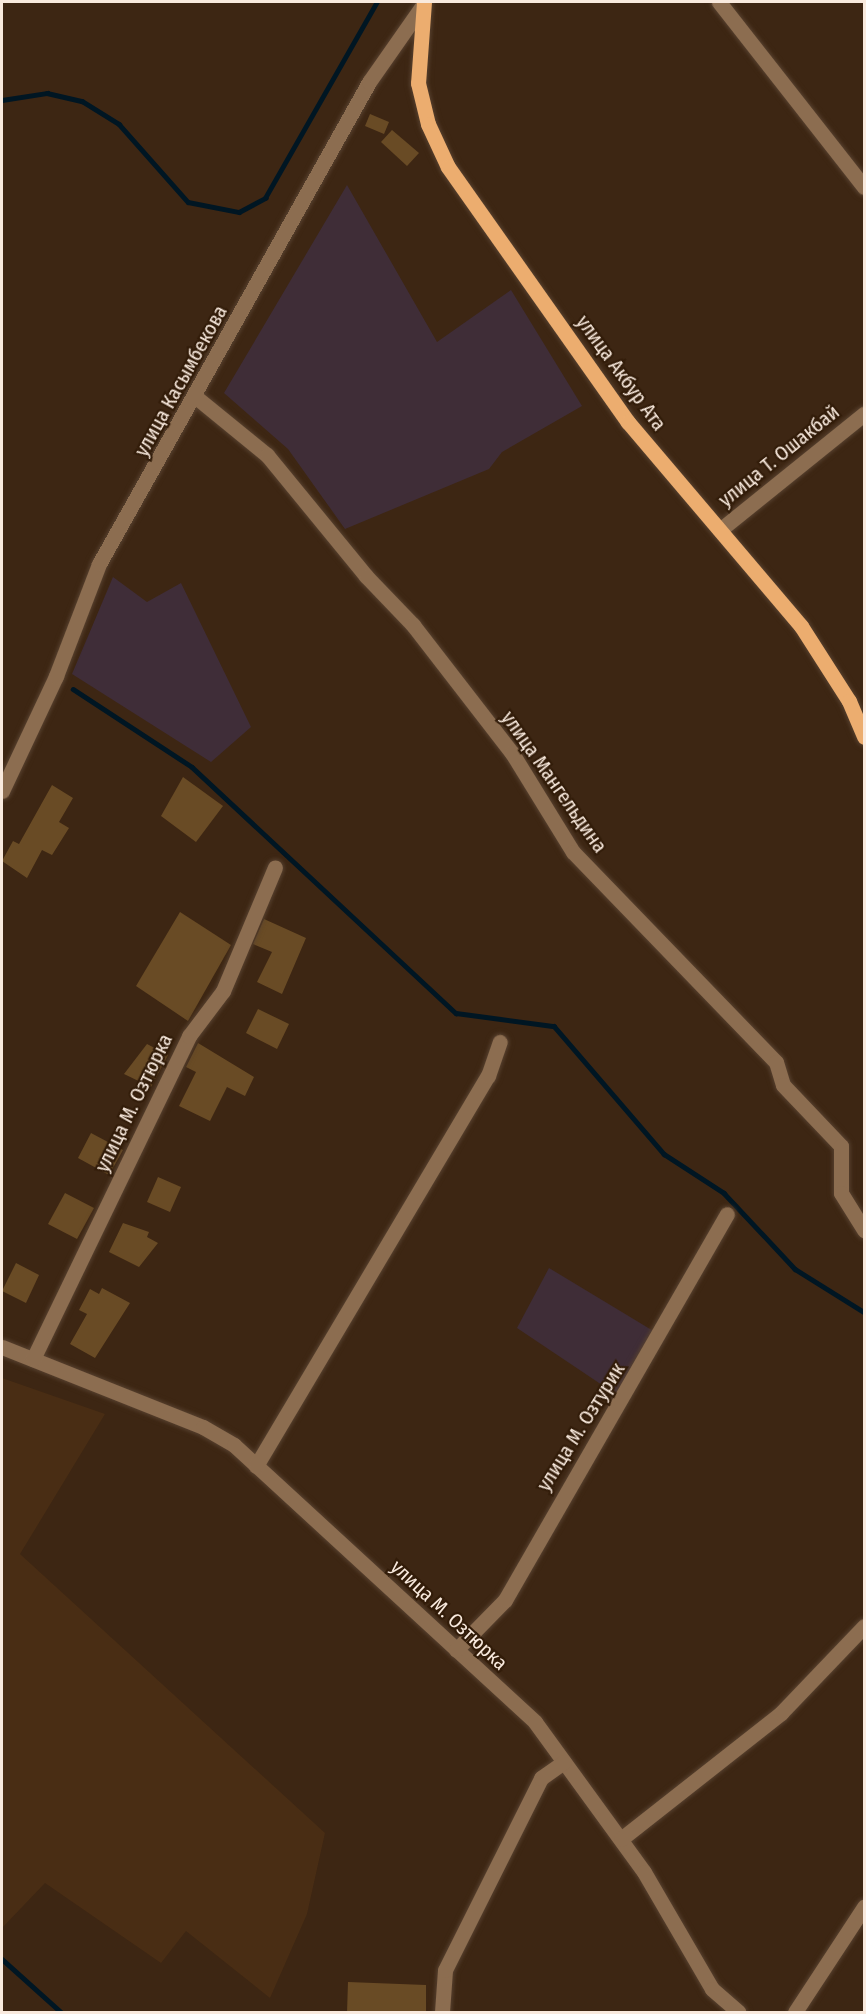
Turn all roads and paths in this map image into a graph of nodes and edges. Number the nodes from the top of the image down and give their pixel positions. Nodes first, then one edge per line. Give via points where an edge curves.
1 (719, 2) edge
2 (424, 3) edge
3 (864, 187) edge
4 (197, 398) junction
5 (864, 414) edge
6 (720, 530) junction
7 (864, 737) edge
8 (2, 791) edge
9 (275, 867) dead end
10 (500, 1042) dead end
11 (727, 1214) dead end
12 (864, 1230) edge
13 (2, 1347) edge
14 (33, 1359) junction
15 (256, 1466) junction
16 (864, 1626) edge
17 (456, 1650) junction
18 (564, 1762) junction
19 (621, 1839) junction
20 (864, 1907) edge
21 (442, 2013) edge
22 (738, 2013) edge
23 (795, 2013) edge

1 - 3 street
2 - 4 street, улица Касымбекова via 369,82
2 - 6 main road, улица Акбур Ата via 418,83 428,124 448,167 628,422
4 - 8 street, улица Касымбекова via 99,564 56,676
4 - 12 street, улица Мангельдина via 267,455 366,576 413,625 512,753 573,852 776,1062 783,1084 841,1146 841,1193
5 - 6 street, улица Т. Ошакбай
6 - 7 main road, улица Акбур Ата via 801,626 849,701
9 - 14 street, улица М. Озтюрка via 223,991 189,1036
10 - 15 street via 488,1076
11 - 17 street, улица М. Озтурик via 505,1600
13 - 14 street, улица М. Озтюрка
14 - 15 street, улица М. Озтюрка via 203,1427
15 - 17 street, улица М. Озтюрка
16 - 19 street via 781,1713
17 - 18 street, улица М. Озтюрка via 535,1722
18 - 19 street, улица М. Озтюрка
18 - 21 street via 541,1778 445,1970
19 - 22 street, улица М. Озтюрка via 712,1989
20 - 23 street

